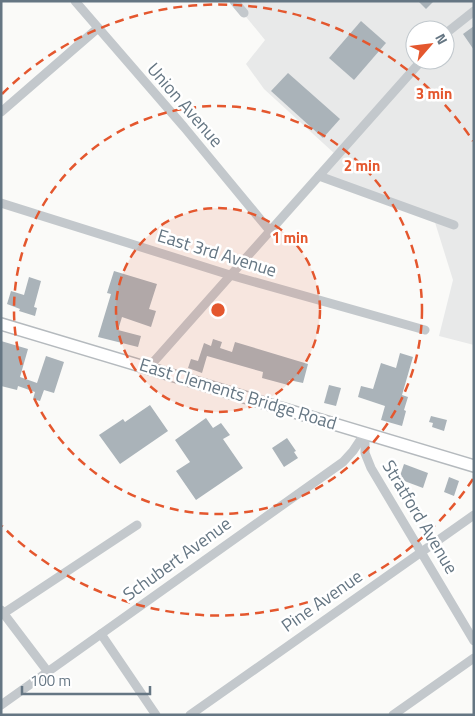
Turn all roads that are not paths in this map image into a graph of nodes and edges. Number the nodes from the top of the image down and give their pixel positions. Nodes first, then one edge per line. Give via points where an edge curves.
1 (75, 1) edge
2 (234, 1) edge
3 (474, 11) edge
4 (244, 13) dead end
5 (455, 26) edge
6 (98, 28) junction
7 (413, 70) edge
8 (1, 112) edge
9 (319, 176) junction
10 (1, 203) edge
11 (454, 225) dead end
12 (270, 231) junction
13 (230, 275) junction
14 (1, 324) edge
15 (425, 330) dead end
16 (149, 368) junction
17 (365, 433) junction
18 (474, 466) edge
19 (474, 515) edge
20 (137, 525) dead end
21 (422, 551) junction
22 (3, 612) edge
23 (101, 634) junction
24 (474, 641) edge
25 (474, 658) edge
26 (48, 672) junction
27 (1, 705) edge
28 (156, 715) edge
29 (190, 715) edge
30 (393, 715) edge

1 - 6 street, Union Avenue
2 - 4 street
3 - 5 street
6 - 8 street
6 - 12 street, Union Avenue
7 - 9 street
9 - 11 street
9 - 12 street
10 - 13 street, East 3rd Avenue
12 - 13 street
13 - 15 street, East 3rd Avenue
13 - 16 street
14 - 16 main road, East Clements Bridge Road
16 - 17 main road, East Clements Bridge Road
17 - 18 main road, East Clements Bridge Road
17 - 21 street, Stratford Avenue via 365,453 371,468
17 - 23 street, Schubert Avenue via 342,462
19 - 21 street, Pine Avenue
20 - 22 street
21 - 24 street, Stratford Avenue
21 - 29 street, Pine Avenue
22 - 26 street
23 - 26 street, Schubert Avenue
23 - 28 street
25 - 30 street
26 - 27 street, Schubert Avenue

